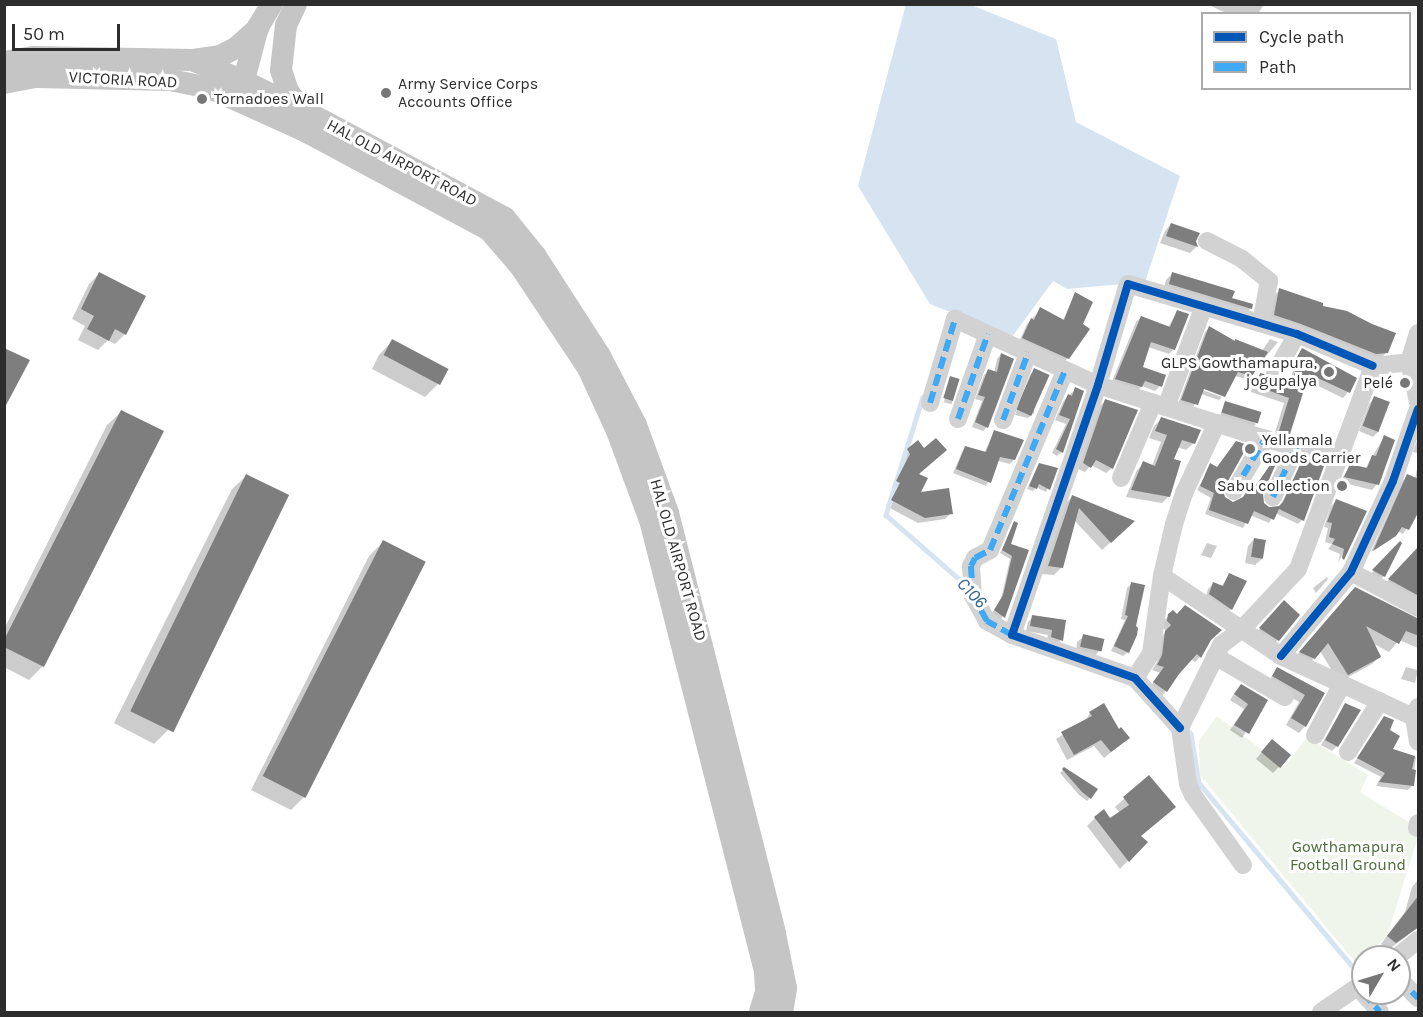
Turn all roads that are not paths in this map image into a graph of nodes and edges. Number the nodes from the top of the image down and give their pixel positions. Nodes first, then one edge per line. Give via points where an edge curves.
1 (272, 4) edge
2 (296, 4) edge
3 (258, 27) junction
4 (192, 60) junction
5 (4, 62) edge
6 (4, 83) edge
7 (241, 90) junction
8 (301, 109) junction
9 (1207, 241) dead end
10 (1204, 306) junction
11 (1261, 323) junction
12 (1419, 333) edge
13 (988, 334) junction
14 (1298, 334) junction
15 (1028, 353) junction
16 (1408, 362) junction
17 (1373, 366) junction
18 (1065, 371) junction
19 (1275, 373) dead end
20 (1098, 385) junction
21 (1419, 402) edge
22 (930, 403) dead end
23 (1159, 405) junction
24 (1419, 409) edge
25 (958, 419) dead end
26 (1004, 420) dead end
27 (1217, 423) junction
28 (1265, 439) junction
29 (1296, 447) junction
30 (1339, 458) junction
31 (1121, 478) dead end
32 (1234, 492) dead end
33 (1273, 497) dead end
34 (1351, 572) junction
35 (1162, 576) junction
36 (1419, 608) edge
37 (1242, 629) junction
38 (1012, 635) junction
39 (1215, 656) junction
40 (1281, 656) junction
41 (1138, 675) junction
42 (1342, 684) junction
43 (1285, 697) dead end
44 (1380, 701) junction
45 (1417, 714) edge
46 (1180, 728) junction
47 (1315, 735) dead end
48 (1419, 742) edge
49 (1348, 752) dead end
50 (1243, 865) dead end
51 (1351, 995) edge
52 (760, 1012) edge
53 (782, 1012) edge
54 (1321, 1012) edge

1 - 3 main road
2 - 8 main road via 286,25 281,70 288,92
3 - 4 main road via 228,52
3 - 7 main road
4 - 5 main road, VICTORIA ROAD via 33,57
4 - 7 main road, VICTORIA ROAD
6 - 7 main road, VICTORIA ROAD via 36,77 170,80
7 - 8 main road, HAL OLD AIRPORT ROAD
7 - 52 main road, HAL OLD AIRPORT ROAD via 307,132 489,230 520,266 588,368 618,431 650,520 765,971 766,992
8 - 53 main road, HAL OLD AIRPORT ROAD via 505,218 536,255 600,356 636,425 668,513 775,934 786,988
9 - 11 street via 1242,259 1269,281
10 - 11 street
10 - 20 street via 1128,284
10 - 23 street
11 - 14 street
12 - 16 street
13 - 15 street
13 - 22 street via 955,320
13 - 25 street
14 - 17 street
14 - 19 street
15 - 18 street
15 - 26 street
16 - 17 street
16 - 21 street
17 - 30 street
18 - 20 street
18 - 38 street via 990,550 975,558 972,566 973,596 987,621
20 - 23 street
20 - 38 street
23 - 27 street
23 - 31 street
24 - 34 street via 1393,481
27 - 28 street
27 - 35 street via 1184,493
28 - 29 street
28 - 32 street
29 - 30 street
29 - 33 street
30 - 37 street via 1298,569
34 - 36 street
34 - 40 street
35 - 37 street
35 - 41 street via 1151,653
37 - 39 street via 1221,645
37 - 40 street
38 - 41 street
39 - 43 street
39 - 46 street
40 - 42 street
41 - 46 street
42 - 44 street
42 - 47 street
44 - 45 street
44 - 49 street
45 - 48 street
46 - 50 street via 1192,795
51 - 54 street

